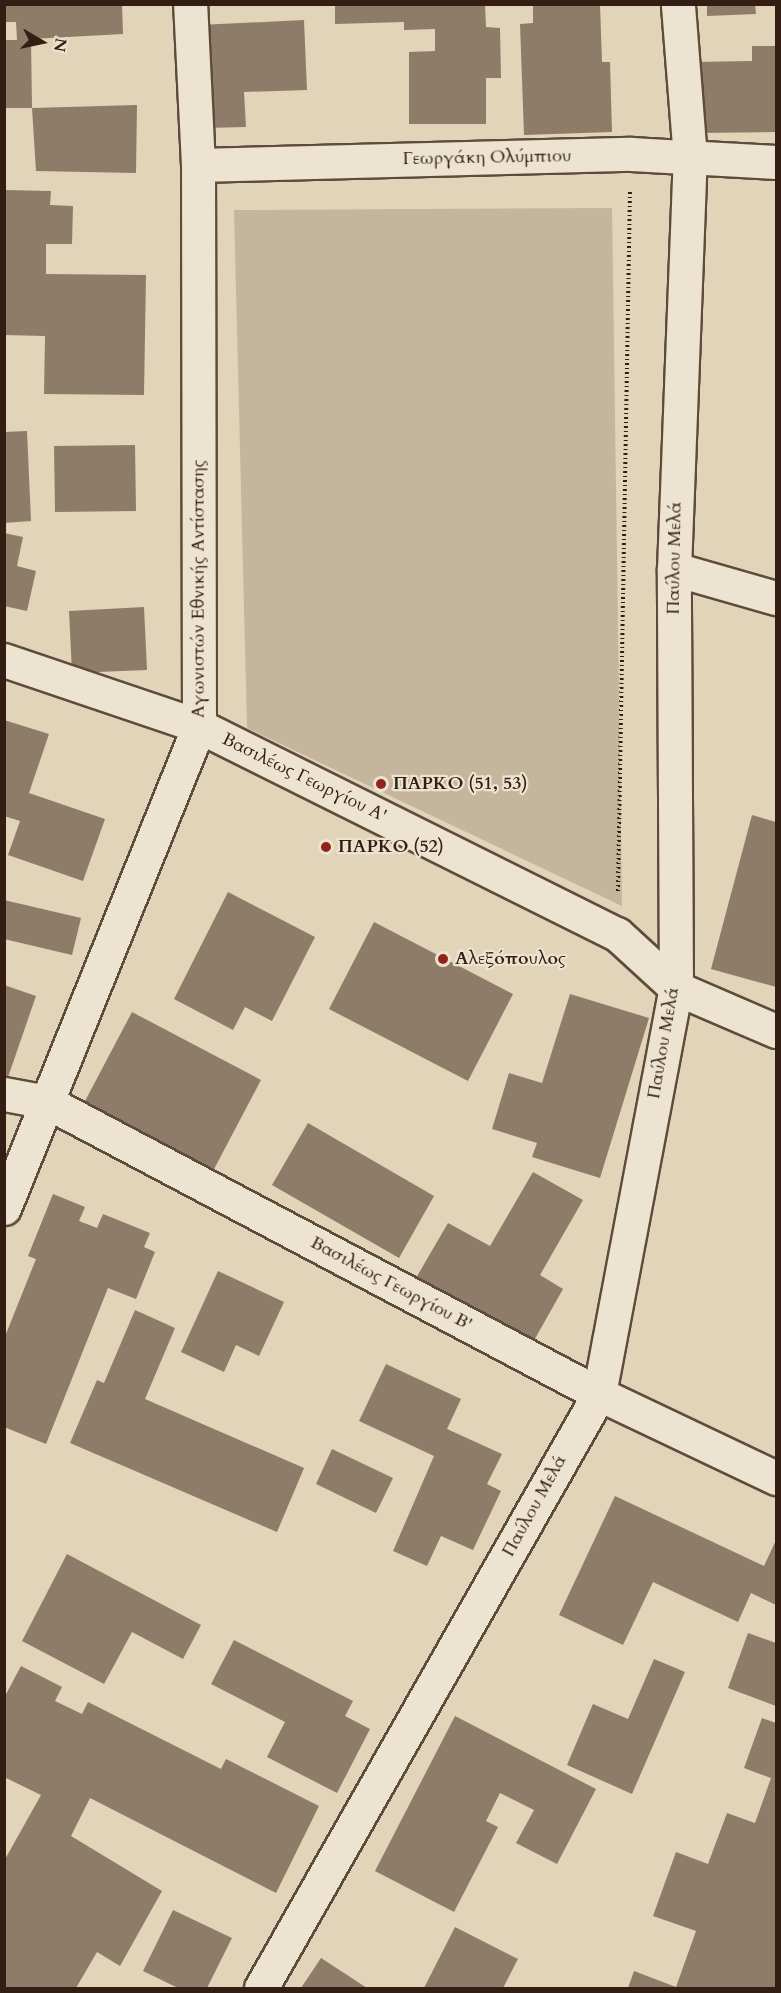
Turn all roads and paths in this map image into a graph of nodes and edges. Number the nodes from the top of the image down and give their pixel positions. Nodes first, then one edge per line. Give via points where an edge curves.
1 (190, 4) edge
2 (678, 4) edge
3 (631, 154) junction
4 (690, 158) junction
5 (777, 162) edge
6 (198, 165) junction
7 (674, 569) junction
8 (777, 598) edge
9 (4, 660) edge
10 (199, 726) junction
11 (617, 934) junction
12 (676, 988) junction
13 (777, 1031) edge
14 (4, 1094) edge
15 (47, 1102) junction
16 (4, 1208) edge
17 (599, 1394) junction
18 (777, 1478) edge
19 (261, 1989) edge

1 - 6 street, Αγωνιστών Εθνικής Αντίστασης
2 - 4 street, Παύλου Μελά
3 - 4 street, Γεωργάκη Ολύμπιου
3 - 6 street, Γεωργάκη Ολύμπιου
3 - 11 path
4 - 5 street, Γεωργάκη Ολύμπιου
4 - 7 street, Παύλου Μελά
6 - 10 street, Αγωνιστών Εθνικής Αντίστασης
7 - 8 street
7 - 12 street, Παύλου Μελά
9 - 10 street, Βασιλέως Γεωργίου Α'
10 - 11 street, Βασιλέως Γεωργίου Α'
10 - 15 street, Αγωνιστών Εθνικής Αντίστασης
11 - 12 street, Βασιλέως Γεωργίου Α'
12 - 13 street, Βασιλέως Γεωργίου Α'
12 - 17 street, Παύλου Μελά
14 - 15 street, Βασιλέως Γεωργίου Β'
15 - 16 street, Αγωνιστών Εθνικής Αντίστασης
15 - 17 street, Βασιλέως Γεωργίου Β'
17 - 18 street, Βασιλέως Γεωργίου Β'
17 - 19 street, Παύλου Μελά

